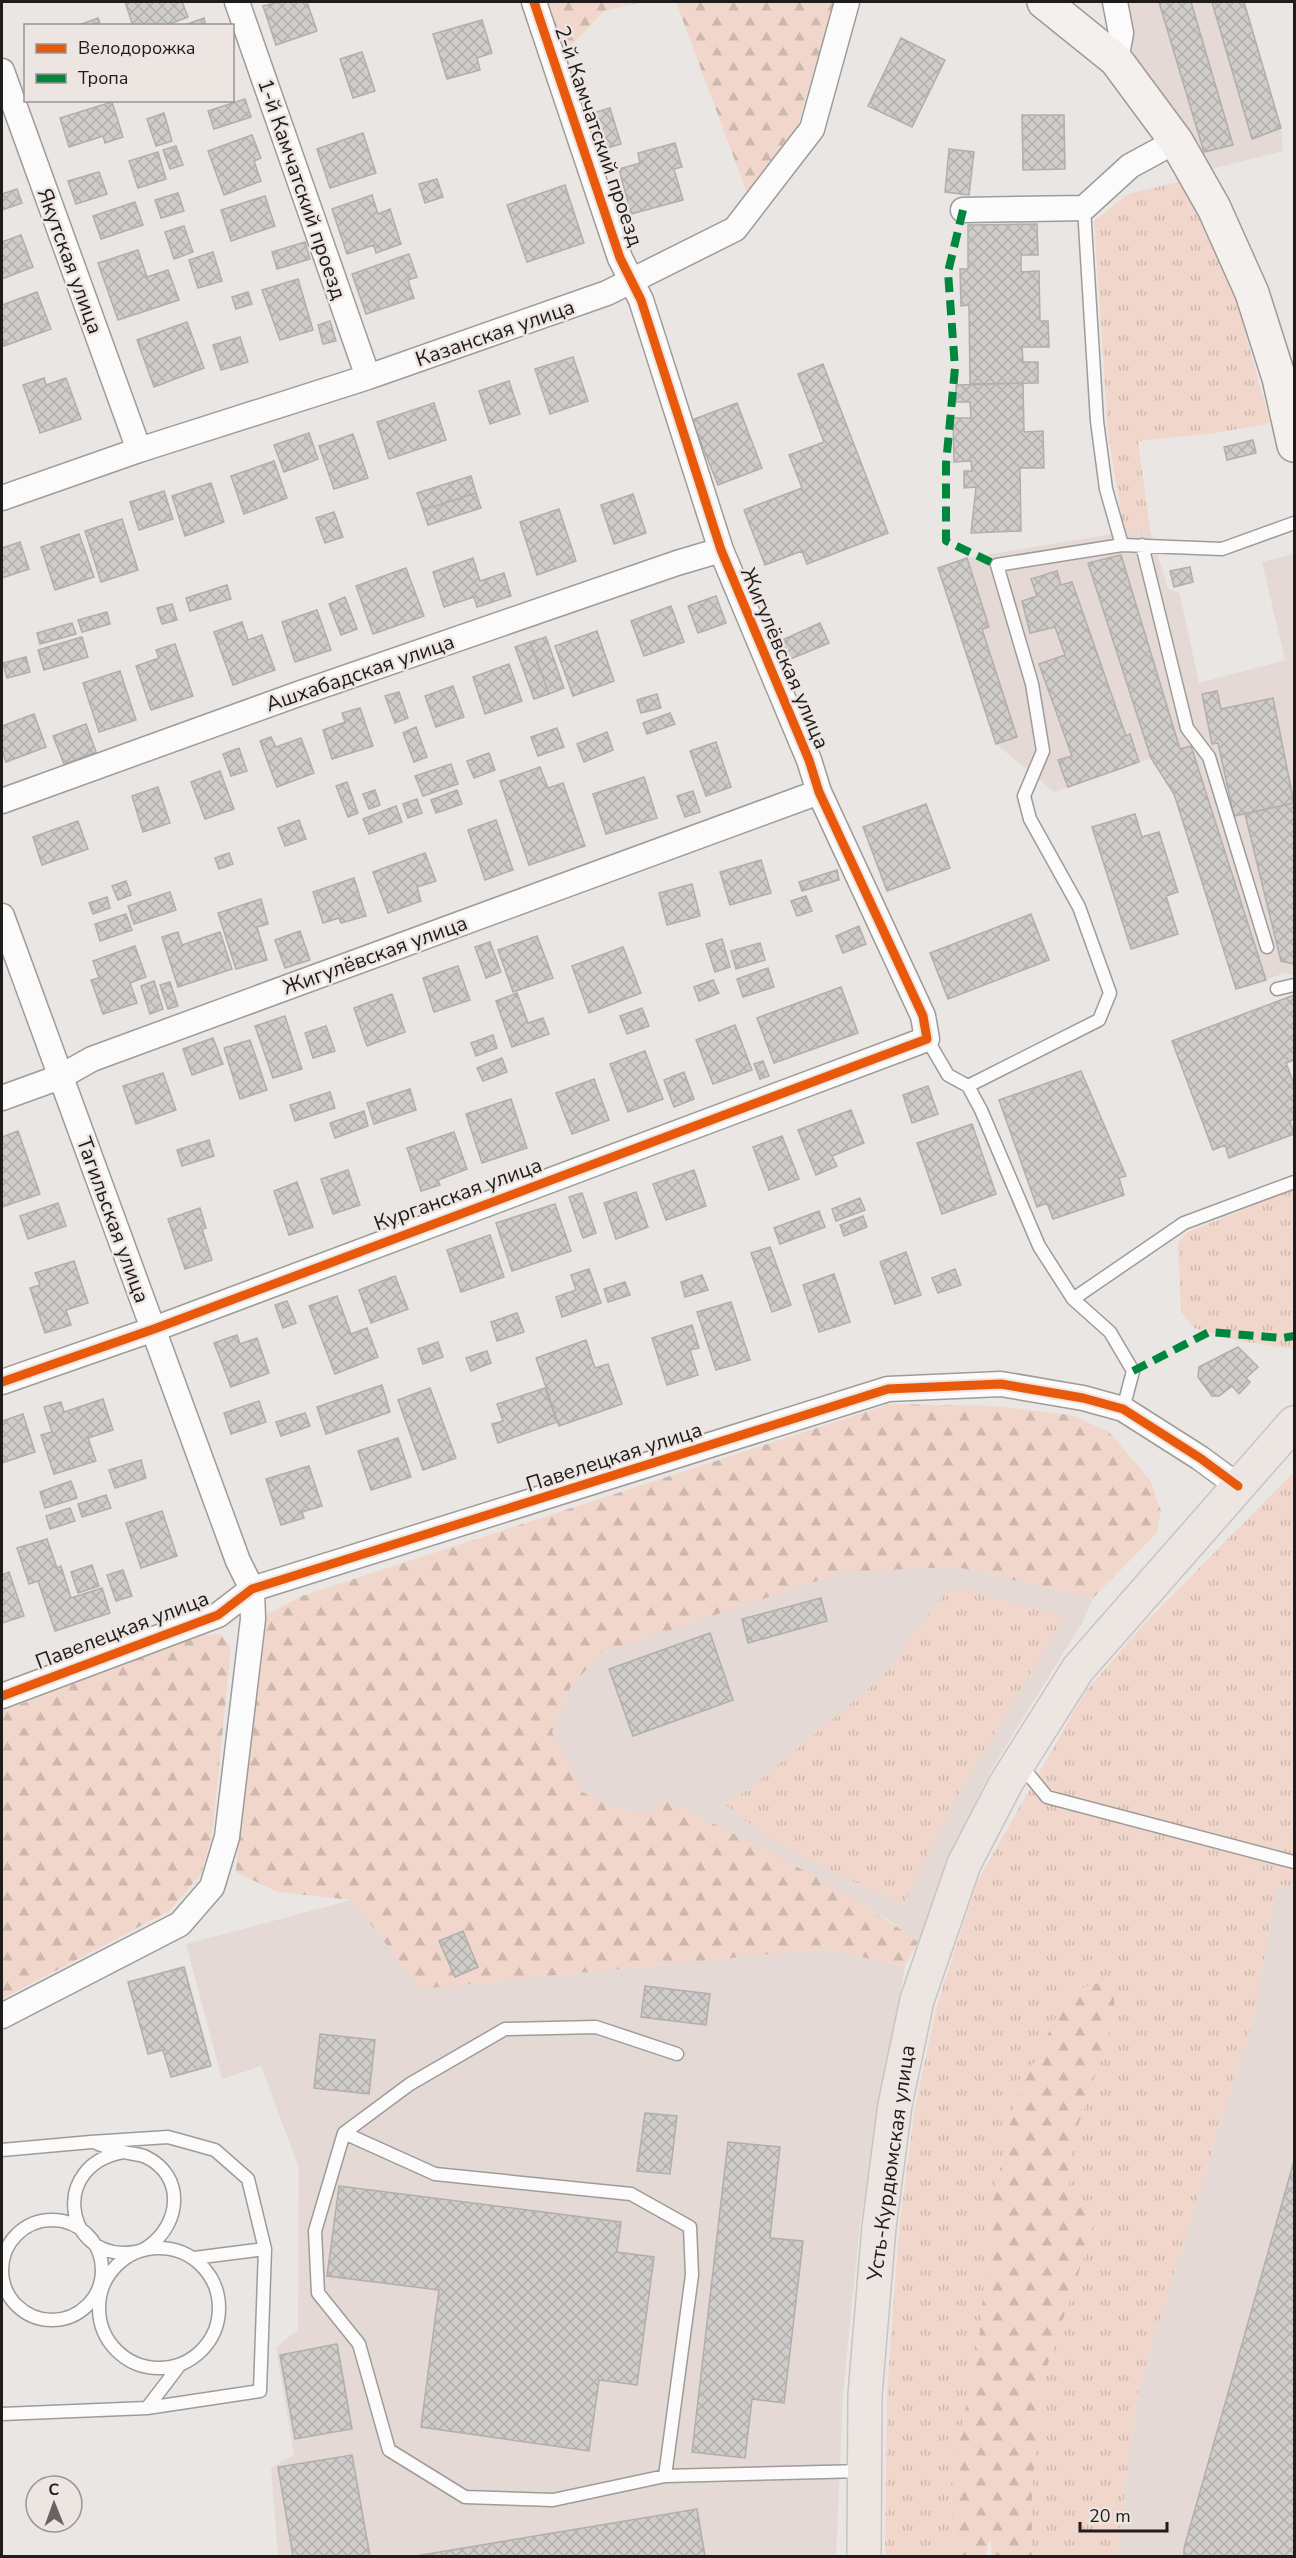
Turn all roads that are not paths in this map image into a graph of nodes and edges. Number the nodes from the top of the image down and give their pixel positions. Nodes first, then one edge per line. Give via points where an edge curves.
1 (237, 2) edge
2 (534, 2) edge
3 (847, 2) edge
4 (1115, 2) edge
5 (1049, 3) edge
6 (1116, 60) junction
7 (2, 71) edge
8 (1176, 141) junction
9 (1084, 208) junction
10 (963, 210) dead end
11 (631, 282) junction
12 (368, 377) junction
13 (1294, 445) edge
14 (139, 450) junction
15 (2, 498) edge
16 (1294, 523) edge
17 (1122, 545) junction
18 (1142, 545) junction
19 (721, 550) junction
20 (819, 792) junction
21 (2, 801) edge
22 (2, 916) edge
23 (1267, 947) dead end
24 (1294, 985) edge
25 (1277, 988) dead end
26 (927, 1040) junction
27 (60, 1077) junction
28 (968, 1086) junction
29 (2, 1098) edge
30 (1294, 1182) edge
31 (1072, 1299) junction
32 (154, 1329) junction
33 (2, 1382) edge
34 (1123, 1408) junction
35 (1294, 1423) edge
36 (1238, 1486) junction
37 (252, 1590) junction
38 (2, 1696) edge
39 (1019, 1763) junction
40 (1294, 1862) edge
41 (2, 2016) edge
42 (677, 2054) dead end
43 (345, 2133) junction
44 (91, 2142) junction
45 (2, 2150) edge
46 (123, 2152) junction
47 (81, 2229) junction
48 (147, 2248) junction
49 (265, 2249) junction
50 (194, 2258) junction
51 (2, 2273) edge
52 (100, 2288) junction
53 (179, 2366) junction
54 (147, 2408) junction
55 (2, 2414) edge
56 (864, 2471) junction
57 (666, 2476) junction
58 (864, 2556) edge

1 - 12 street, 1-й Камчатский проезд
2 - 11 street, 2-й Камчатский проезд
3 - 11 street, Казанская улица via 812,129 735,228
4 - 6 street via 1121,33
5 - 6 main road
6 - 8 main road
7 - 14 street, Якутская улица
8 - 9 street via 1130,166
8 - 13 main road via 1214,208 1252,293 1279,378
9 - 10 street
9 - 17 lane via 1097,421 1106,489
11 - 12 street, Казанская улица
11 - 19 street, Жигулёвская улица via 641,300
12 - 14 street, Казанская улица
14 - 15 street, Казанская улица
16 - 18 lane via 1222,549
17 - 18 lane
17 - 28 lane via 997,565 1032,684 1044,751 1024,796 1030,819 1079,907 1110,993 1099,1020
18 - 23 lane via 1187,728 1209,758
19 - 20 street, Жигулёвская улица
19 - 21 street, Ашхабадская улица via 309,690
20 - 26 street, Жигулёвская улица via 924,1016
20 - 27 street, Жигулёвская улица via 92,1059
22 - 27 street, Тагильская улица
24 - 25 lane
26 - 28 lane via 948,1075
26 - 32 street, Курганская улица
27 - 29 street, Жигулёвская улица
27 - 32 street, Тагильская улица
28 - 31 lane via 1039,1246
30 - 31 lane via 1184,1223
31 - 34 lane via 1110,1332 1133,1371
32 - 33 street, Курганская улица
32 - 37 street, Тагильская улица
34 - 36 street, Павелецкая улица
34 - 37 street, Павелецкая улица via 1001,1384 888,1389
35 - 36 main road, Усть-Курдюмская улица
36 - 39 main road, Усть-Курдюмская улица via 1078,1669
37 - 38 street, Павелецкая улица via 218,1615
37 - 41 street via 253,1619 227,1837 212,1887 180,1924
39 - 40 lane via 1047,1797
39 - 56 main road, Усть-Курдюмская улица via 964,1864 917,2000 895,2105 879,2227 865,2395
42 - 43 lane via 596,2027 506,2029 410,2084
43 - 57 lane via 435,2174 631,2194 690,2227 692,2275
43 - 57 lane via 315,2231 318,2293 359,2344 389,2450 465,2498 553,2500
44 - 45 lane
44 - 46 lane
44 - 49 lane via 168,2137 215,2150 248,2179
46 - 47 lane via 95,2161 84,2172 77,2185 75,2207
46 - 48 lane via 146,2157 164,2170 174,2191 174,2213 165,2234
47 - 48 lane via 103,2248 133,2253
47 - 51 lane via 51,2219 21,2230 3,2257
47 - 52 lane via 101,2255
48 - 50 lane via 171,2249
48 - 52 lane via 128,2256
49 - 50 lane
49 - 54 lane via 260,2391
50 - 53 lane via 212,2277 220,2303 217,2330 202,2352
51 - 52 lane via 6,2292 18,2308 35,2318 55,2321 74,2316 90,2304
52 - 53 lane via 101,2326 110,2344 123,2357 141,2366
53 - 54 lane
54 - 55 lane
56 - 57 lane
56 - 58 main road, Усть-Курдюмская улица

